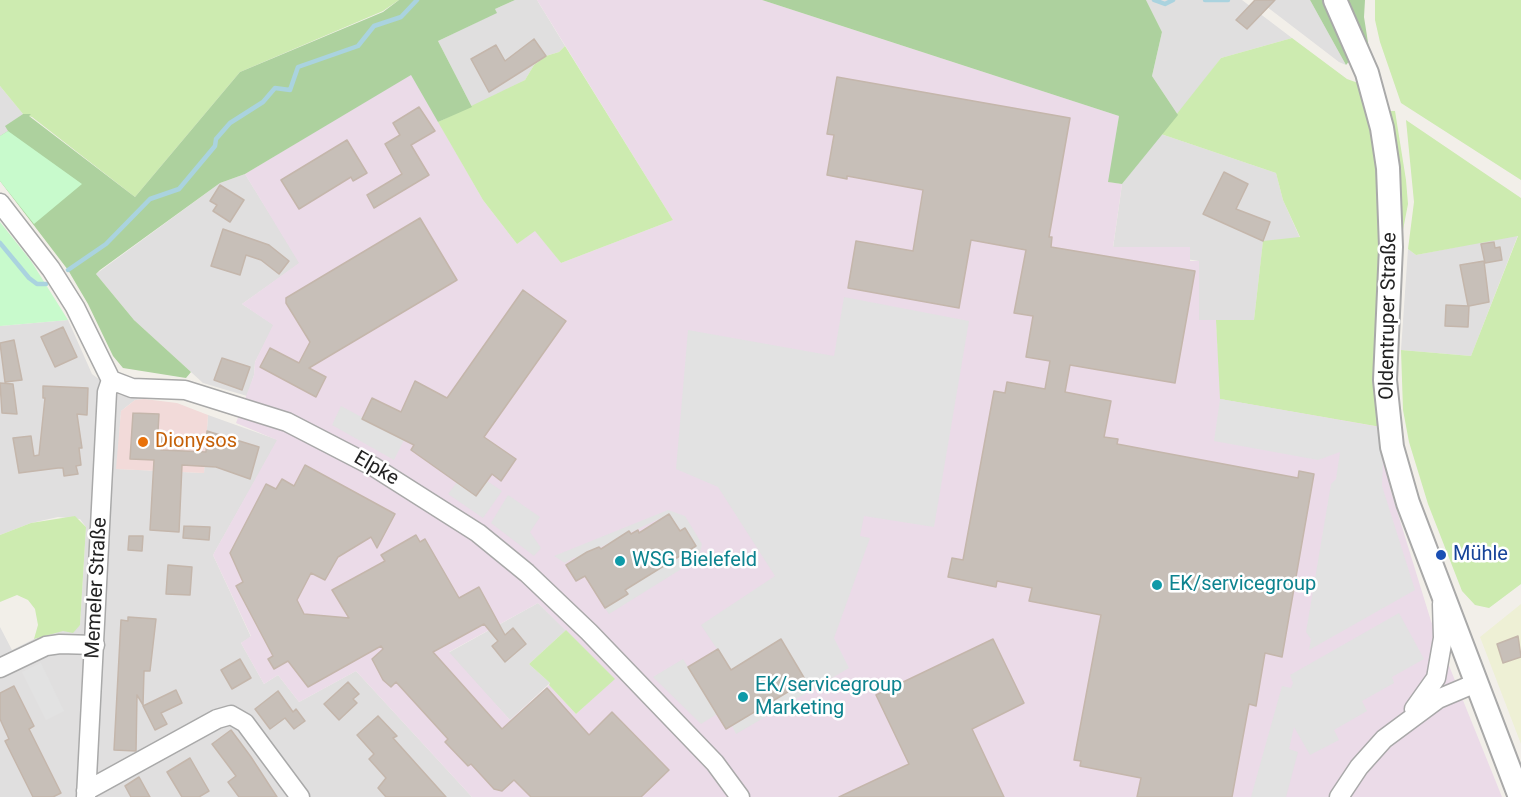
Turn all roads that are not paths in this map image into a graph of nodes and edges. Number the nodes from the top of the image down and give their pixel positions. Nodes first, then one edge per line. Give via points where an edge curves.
1 (1335, 0) edge
2 (0, 203) edge
3 (111, 380) junction
4 (1441, 593) junction
5 (95, 645) junction
6 (0, 668) edge
7 (1476, 683) junction
8 (1406, 721) junction
9 (86, 794) edge
10 (300, 797) edge
11 (740, 797) edge
12 (1339, 797) edge
13 (1520, 797) edge

1 - 4 street, Oldentruper Straße via 1367,73 1382,128 1391,247 1384,380 1392,447
2 - 3 street via 75,307
3 - 5 street, Memeler Straße via 106,392
3 - 11 street, Elpke via 132,388 185,390 287,422 374,467 478,533 528,573 589,632 715,763
4 - 7 street, Oldentruper Straße
4 - 8 street via 1443,638 1436,678
5 - 6 street via 46,646
5 - 9 street, Memeler Straße
7 - 8 street via 1438,699
7 - 13 street, Oldentruper Straße
8 - 12 street via 1369,755
9 - 10 street via 217,719 231,715 245,723

